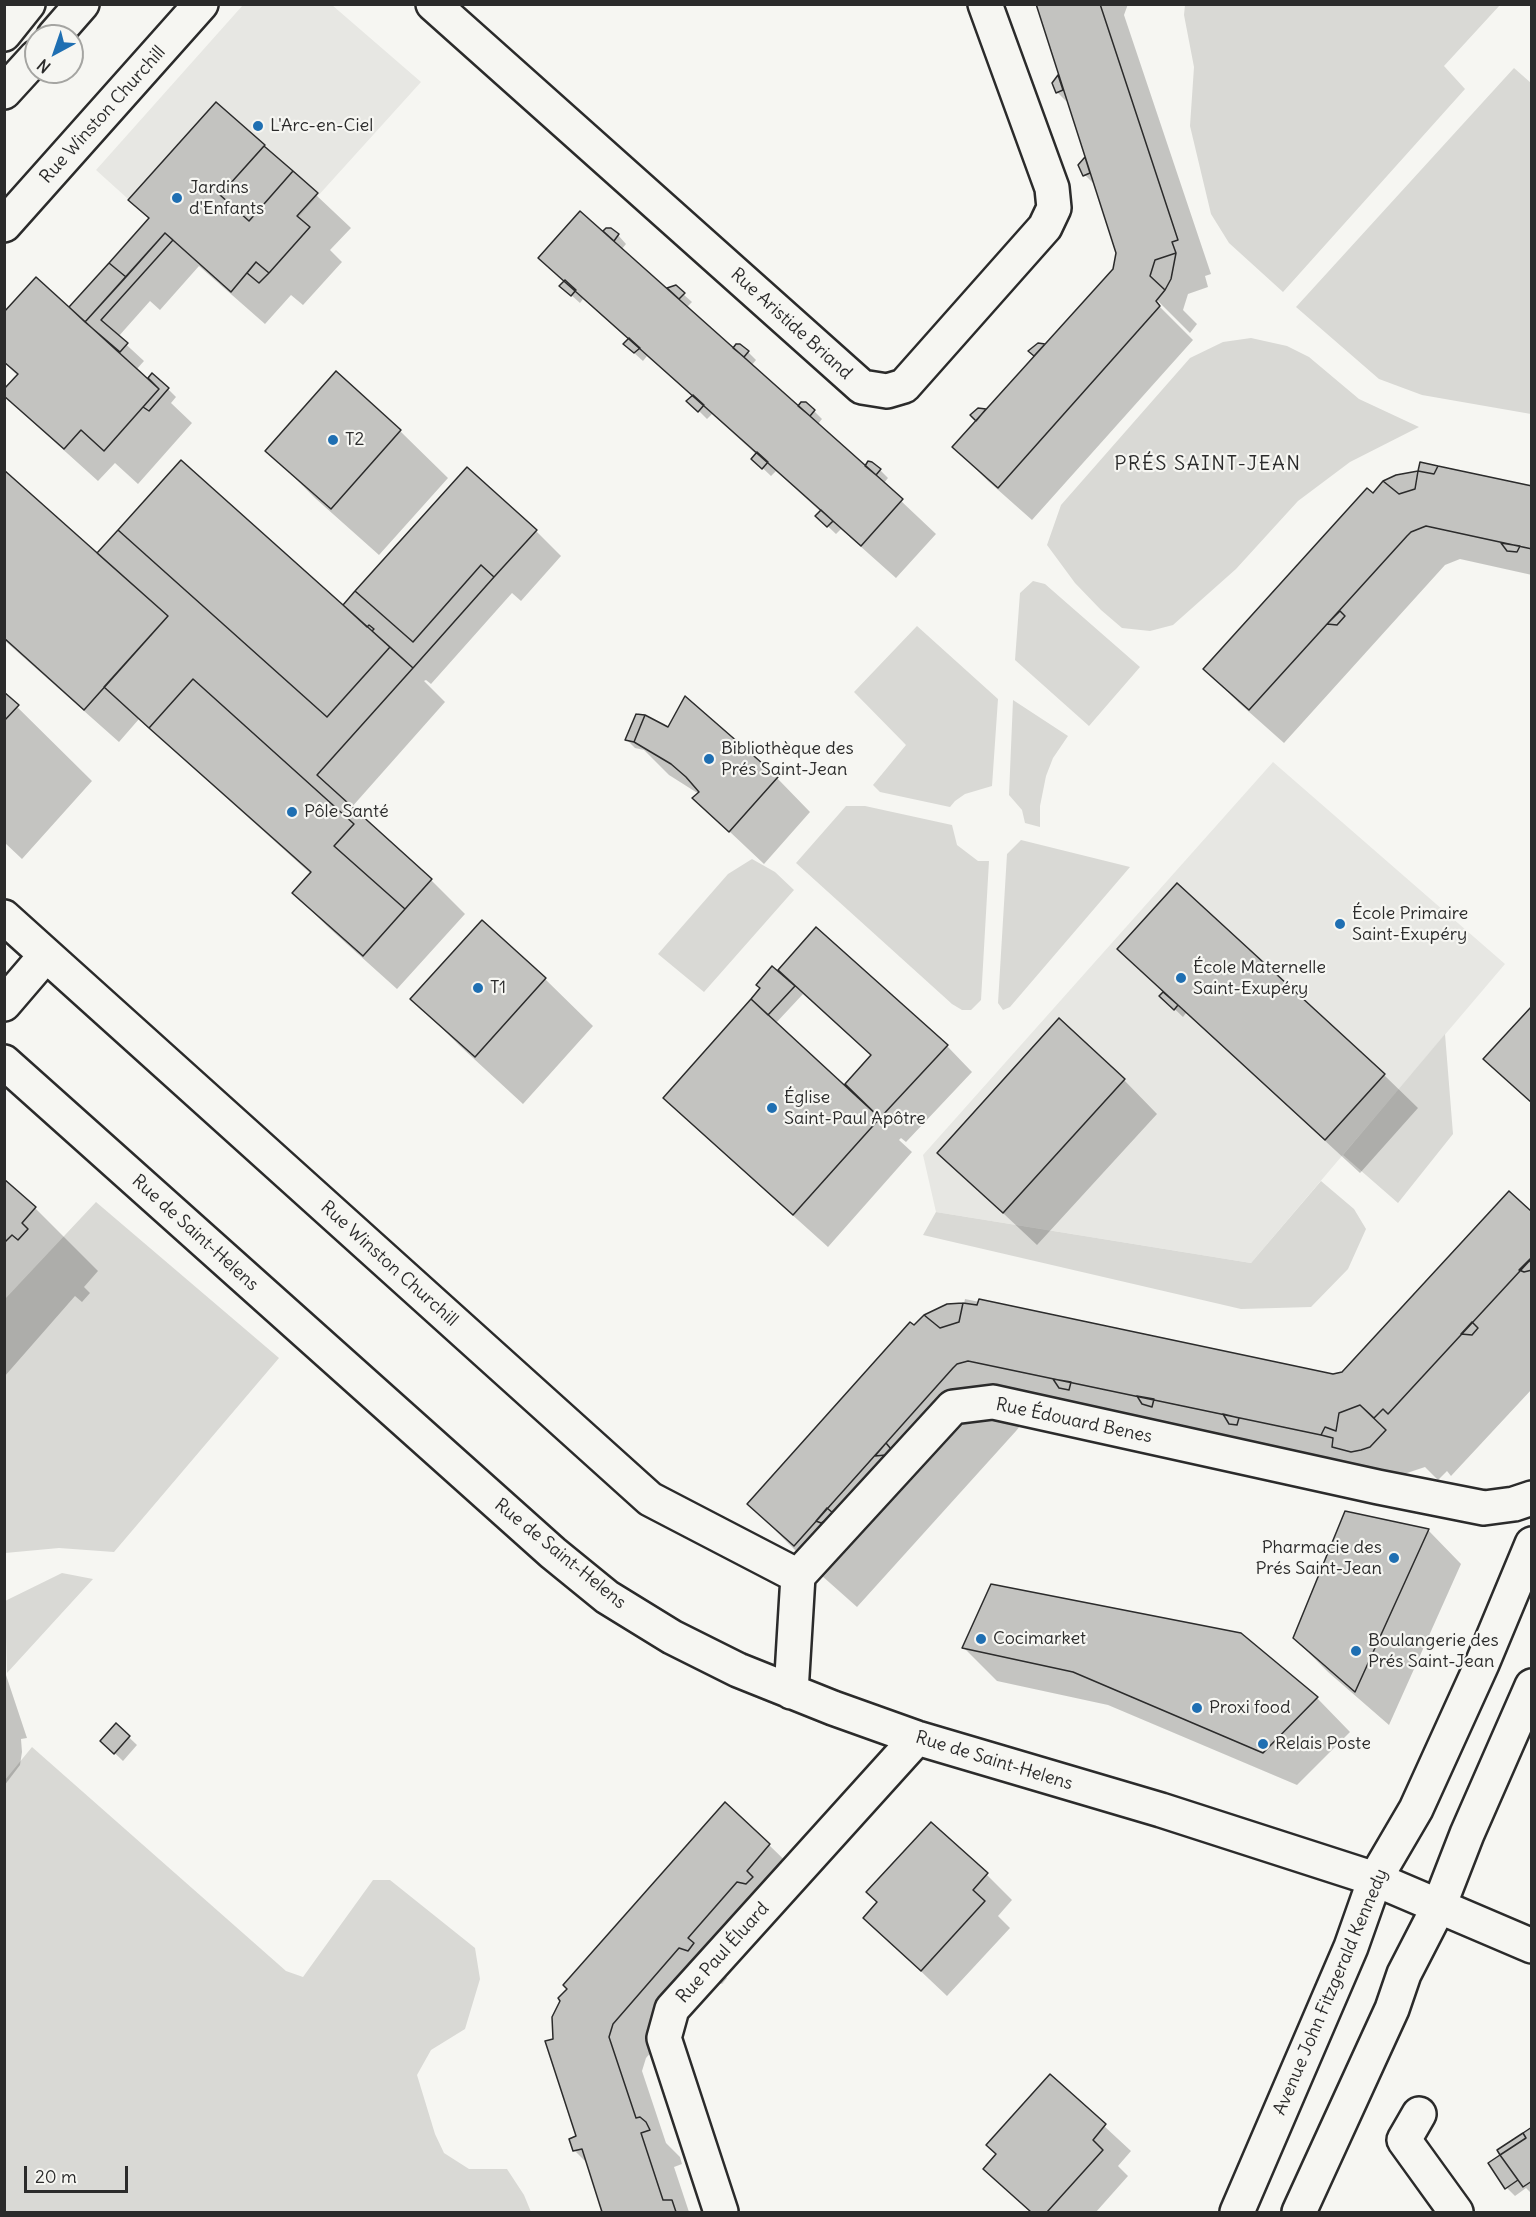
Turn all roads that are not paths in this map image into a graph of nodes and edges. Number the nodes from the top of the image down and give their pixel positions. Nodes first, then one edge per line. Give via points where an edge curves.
1 (28, 4) edge
2 (82, 4) edge
3 (201, 4) edge
4 (433, 4) edge
5 (985, 4) edge
6 (64, 24) edge
7 (4, 34) edge
8 (24, 70) edge
9 (4, 92) edge
10 (4, 225) edge
11 (4, 917) edge
12 (46, 955) junction
13 (4, 1004) edge
14 (4, 1062) edge
15 (1532, 1498) edge
16 (1532, 1544) edge
17 (798, 1576) junction
18 (1532, 1686) edge
19 (790, 1692) junction
20 (917, 1738) junction
21 (1376, 1879) junction
22 (1439, 1906) junction
23 (1532, 1946) edge
24 (1419, 2114) dead end
25 (721, 2212) edge
26 (1237, 2212) edge
27 (1299, 2212) edge
28 (1456, 2212) edge

1 - 7 street
2 - 6 street
3 - 10 street, Rue Winston Churchill
4 - 5 street, Rue Aristide Briand via 862,387 887,391 904,386 1045,227 1054,208 1052,188
8 - 9 street
11 - 12 street, Rue Winston Churchill
12 - 13 street
12 - 17 street, Rue Winston Churchill via 650,1500
14 - 19 street, Rue de Saint-Helens via 607,1597 672,1637
15 - 17 street, Rue Édouard Benes via 1484,1508 993,1402 953,1407
16 - 21 street, Avenue John Fitzgerald Kennedy via 1416,1809
17 - 19 street
18 - 22 street
19 - 20 street, Rue de Saint-Helens
20 - 21 street, Rue de Saint-Helens
20 - 25 street, Rue Paul Éluard via 672,2010 664,2038
21 - 22 street, Rue de Saint-Helens
21 - 26 street, Avenue John Fitzgerald Kennedy via 1351,1947
22 - 23 street, Rue de Saint-Helens
22 - 27 street via 1404,1974 1392,2009
24 - 28 street via 1404,2140

